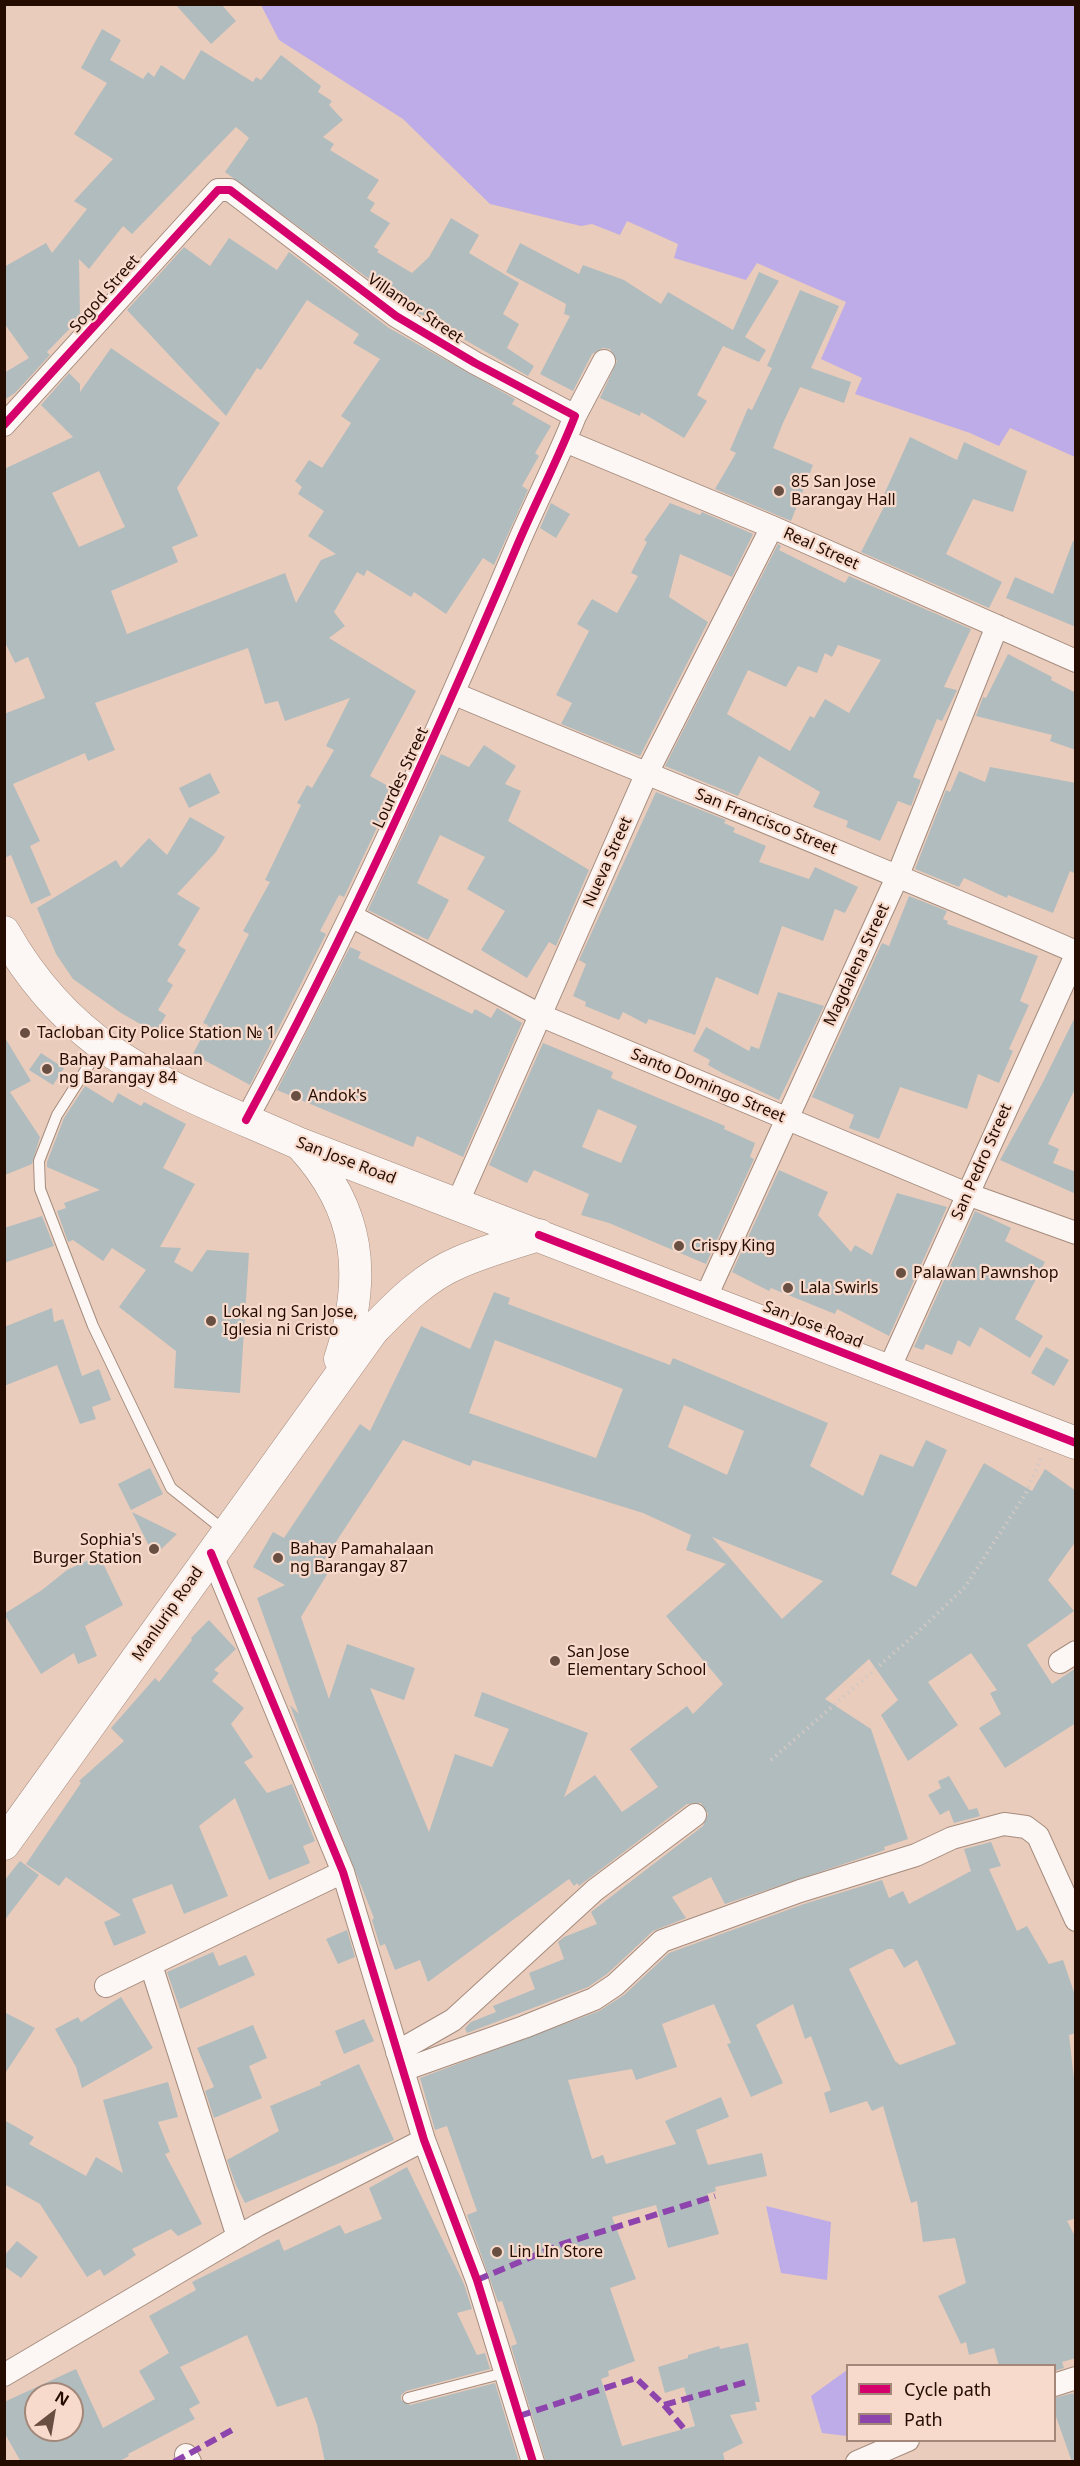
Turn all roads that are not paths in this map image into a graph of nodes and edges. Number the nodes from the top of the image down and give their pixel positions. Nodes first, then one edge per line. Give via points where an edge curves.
1 (230, 190) joint
2 (604, 361) dead end
3 (575, 416) junction
4 (4, 425) edge
5 (565, 441) junction
6 (772, 527) junction
7 (997, 626) junction
8 (1076, 661) edge
9 (455, 694) junction
10 (646, 775) junction
11 (898, 875) junction
12 (351, 916) junction
13 (4, 932) edge
14 (1076, 954) edge
15 (542, 1016) junction
16 (101, 1046) junction
17 (786, 1118) junction
18 (246, 1120) junction
19 (300, 1144) junction
20 (967, 1194) junction
21 (458, 1204) junction
22 (1076, 1233) edge
23 (539, 1234) junction
24 (705, 1299) junction
25 (889, 1369) junction
26 (332, 1384) junction
27 (1063, 1438) edge
28 (219, 1543) junction
29 (695, 1815) dead end
30 (4, 1844) edge
31 (343, 1872) junction
32 (1076, 1920) edge
33 (151, 1965) junction
34 (106, 1986) dead end
35 (400, 2061) junction
36 (424, 2140) junction
37 (238, 2237) junction
38 (504, 2373) junction
39 (4, 2375) edge
40 (1076, 2378) edge
41 (1056, 2384) edge
42 (408, 2398) dead end
43 (903, 2442) edge
44 (533, 2462) edge
45 (857, 2462) edge

1 - 3 street, Villamor Street via 396,316
1 - 4 street, Sogod Street via 218,190
2 - 3 street
3 - 5 street
5 - 6 street, Real Street
5 - 9 street, Lourdes Street
6 - 7 street, Real Street
6 - 10 street, Nueva Street
7 - 8 street, Real Street
7 - 11 street, Magdalena Street
9 - 10 street, San Francisco Street
9 - 12 street, Lourdes Street
10 - 11 street, San Francisco Street
10 - 15 street, Nueva Street
11 - 14 street, San Francisco Street
11 - 17 street, Magdalena Street
12 - 15 street, Santo Domingo Street
12 - 18 street, Lourdes Street
13 - 16 main road, San Jose Road via 45,992
14 - 20 street, San Pedro Street
15 - 17 street, Santo Domingo Street
15 - 21 street, Nueva Street
16 - 18 main road, San Jose Road via 193,1099
16 - 28 lane via 57,1115 39,1161 40,1189 93,1326 171,1488
17 - 20 street, Santo Domingo Street
17 - 24 street, Magdalena Street
18 - 19 main road, San Jose Road
19 - 21 main road, San Jose Road
19 - 26 main road, Manlurip Road via 322,1168 338,1195 354,1248 356,1292 352,1323
20 - 22 street, Santo Domingo Street
20 - 25 street, San Pedro Street
21 - 23 main road, San Jose Road
23 - 24 main road, San Jose Road
23 - 26 main road, Manlurip Road via 459,1262 434,1276 402,1300 373,1330
24 - 25 main road, San Jose Road
25 - 27 main road, San Jose Road
26 - 28 main road, Manlurip Road
28 - 30 main road, Manlurip Road
28 - 31 street
29 - 35 street via 595,1890 453,2020
31 - 33 street
31 - 35 street
32 - 35 street via 1038,1836 1026,1827 1004,1824 952,1838 916,1855 800,1891 662,1941 594,1999 524,2027
33 - 34 street
33 - 37 street
35 - 36 street
36 - 37 street
36 - 38 street via 477,2280
37 - 39 street
38 - 42 lane
38 - 44 street
40 - 41 street
43 - 45 street

